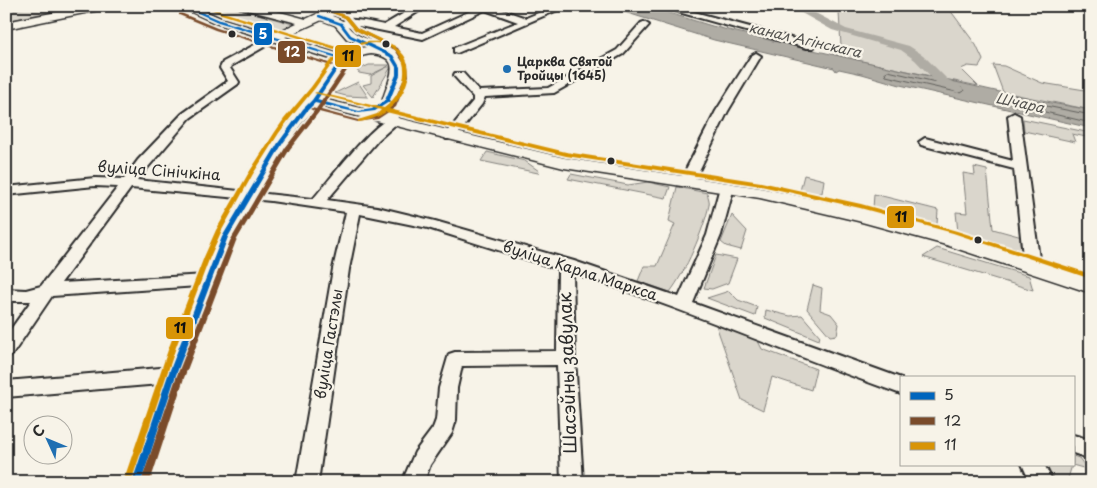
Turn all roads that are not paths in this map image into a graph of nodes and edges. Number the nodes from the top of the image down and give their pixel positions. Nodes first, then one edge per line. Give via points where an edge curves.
1 (104, 6) edge
2 (183, 6) edge
3 (244, 6) edge
4 (344, 6) edge
5 (423, 6) edge
6 (563, 6) edge
7 (661, 6) edge
8 (484, 7) edge
9 (320, 16) junction
10 (525, 21) junction
11 (306, 22) junction
12 (341, 24) junction
13 (644, 25) dead end
14 (6, 26) edge
15 (388, 27) junction
16 (273, 38) junction
17 (810, 46) dead end
18 (457, 50) dead end
19 (386, 52) junction
20 (756, 56) dead end
21 (341, 61) junction
22 (459, 75) dead end
23 (477, 94) junction
24 (388, 100) junction
25 (314, 101) junction
26 (358, 112) junction
27 (1014, 116) dead end
28 (393, 121) junction
29 (450, 136) junction
30 (925, 142) dead end
31 (1021, 167) junction
32 (687, 181) junction
33 (126, 183) junction
34 (726, 187) junction
35 (6, 191) edge
36 (249, 195) junction
37 (318, 202) junction
38 (354, 208) junction
39 (568, 266) junction
40 (1032, 266) junction
41 (207, 281) junction
42 (1091, 286) edge
43 (47, 290) junction
44 (6, 296) edge
45 (684, 306) junction
46 (6, 350) edge
47 (566, 358) junction
48 (172, 375) junction
49 (900, 386) edge
50 (6, 389) edge
51 (1074, 444) edge
52 (1091, 450) edge
53 (1033, 466) edge
54 (136, 482) edge
55 (307, 482) edge
56 (413, 482) edge
57 (572, 482) edge
58 (1042, 482) edge

1 - 14 main road
2 - 16 main road
3 - 11 main road
4 - 9 main road
5 - 15 street
6 - 10 street
7 - 17 street
8 - 10 street
8 - 15 street via 423,36
9 - 11 main road
9 - 12 main road
10 - 18 street
11 - 16 main road
12 - 15 street
12 - 19 main road via 350,36
13 - 23 street via 620,52 550,91
16 - 21 main road via 335,56
16 - 33 street via 227,64 225,68 234,82 186,116
19 - 21 main road via 355,52
19 - 24 main road via 396,60 398,67
20 - 32 street via 722,111
21 - 25 main road
22 - 23 street
23 - 29 street via 478,102
24 - 26 main road via 372,110
24 - 28 main road via 388,114
25 - 26 main road
25 - 36 main road via 281,143
26 - 28 main road
27 - 31 street
28 - 29 main road
28 - 37 street via 374,137
29 - 32 main road via 564,163
30 - 31 street
31 - 40 street
32 - 34 main road
33 - 35 street, вуліца Сінічкіна via 95,182
33 - 36 street, вуліца Сінічкіна
33 - 43 street
34 - 40 main road via 868,217
34 - 45 street via 714,235
36 - 37 street, вуліца Карла Маркса
36 - 41 main road via 225,238
37 - 38 street, вуліца Карла Маркса
38 - 39 street, вуліца Карла Маркса via 430,224
38 - 55 street, вуліца Гастэлы
39 - 45 street, вуліца Карла Маркса
39 - 47 street, Шасэйны завулак via 565,270
40 - 42 main road
41 - 43 street
41 - 48 main road
43 - 44 street via 26,296
43 - 46 street
45 - 49 street, вуліца Карла Маркса
47 - 56 street via 455,358 442,433 422,459
47 - 57 street, Шасэйны завулак
48 - 50 street
48 - 54 main road
51 - 52 street
53 - 58 street

